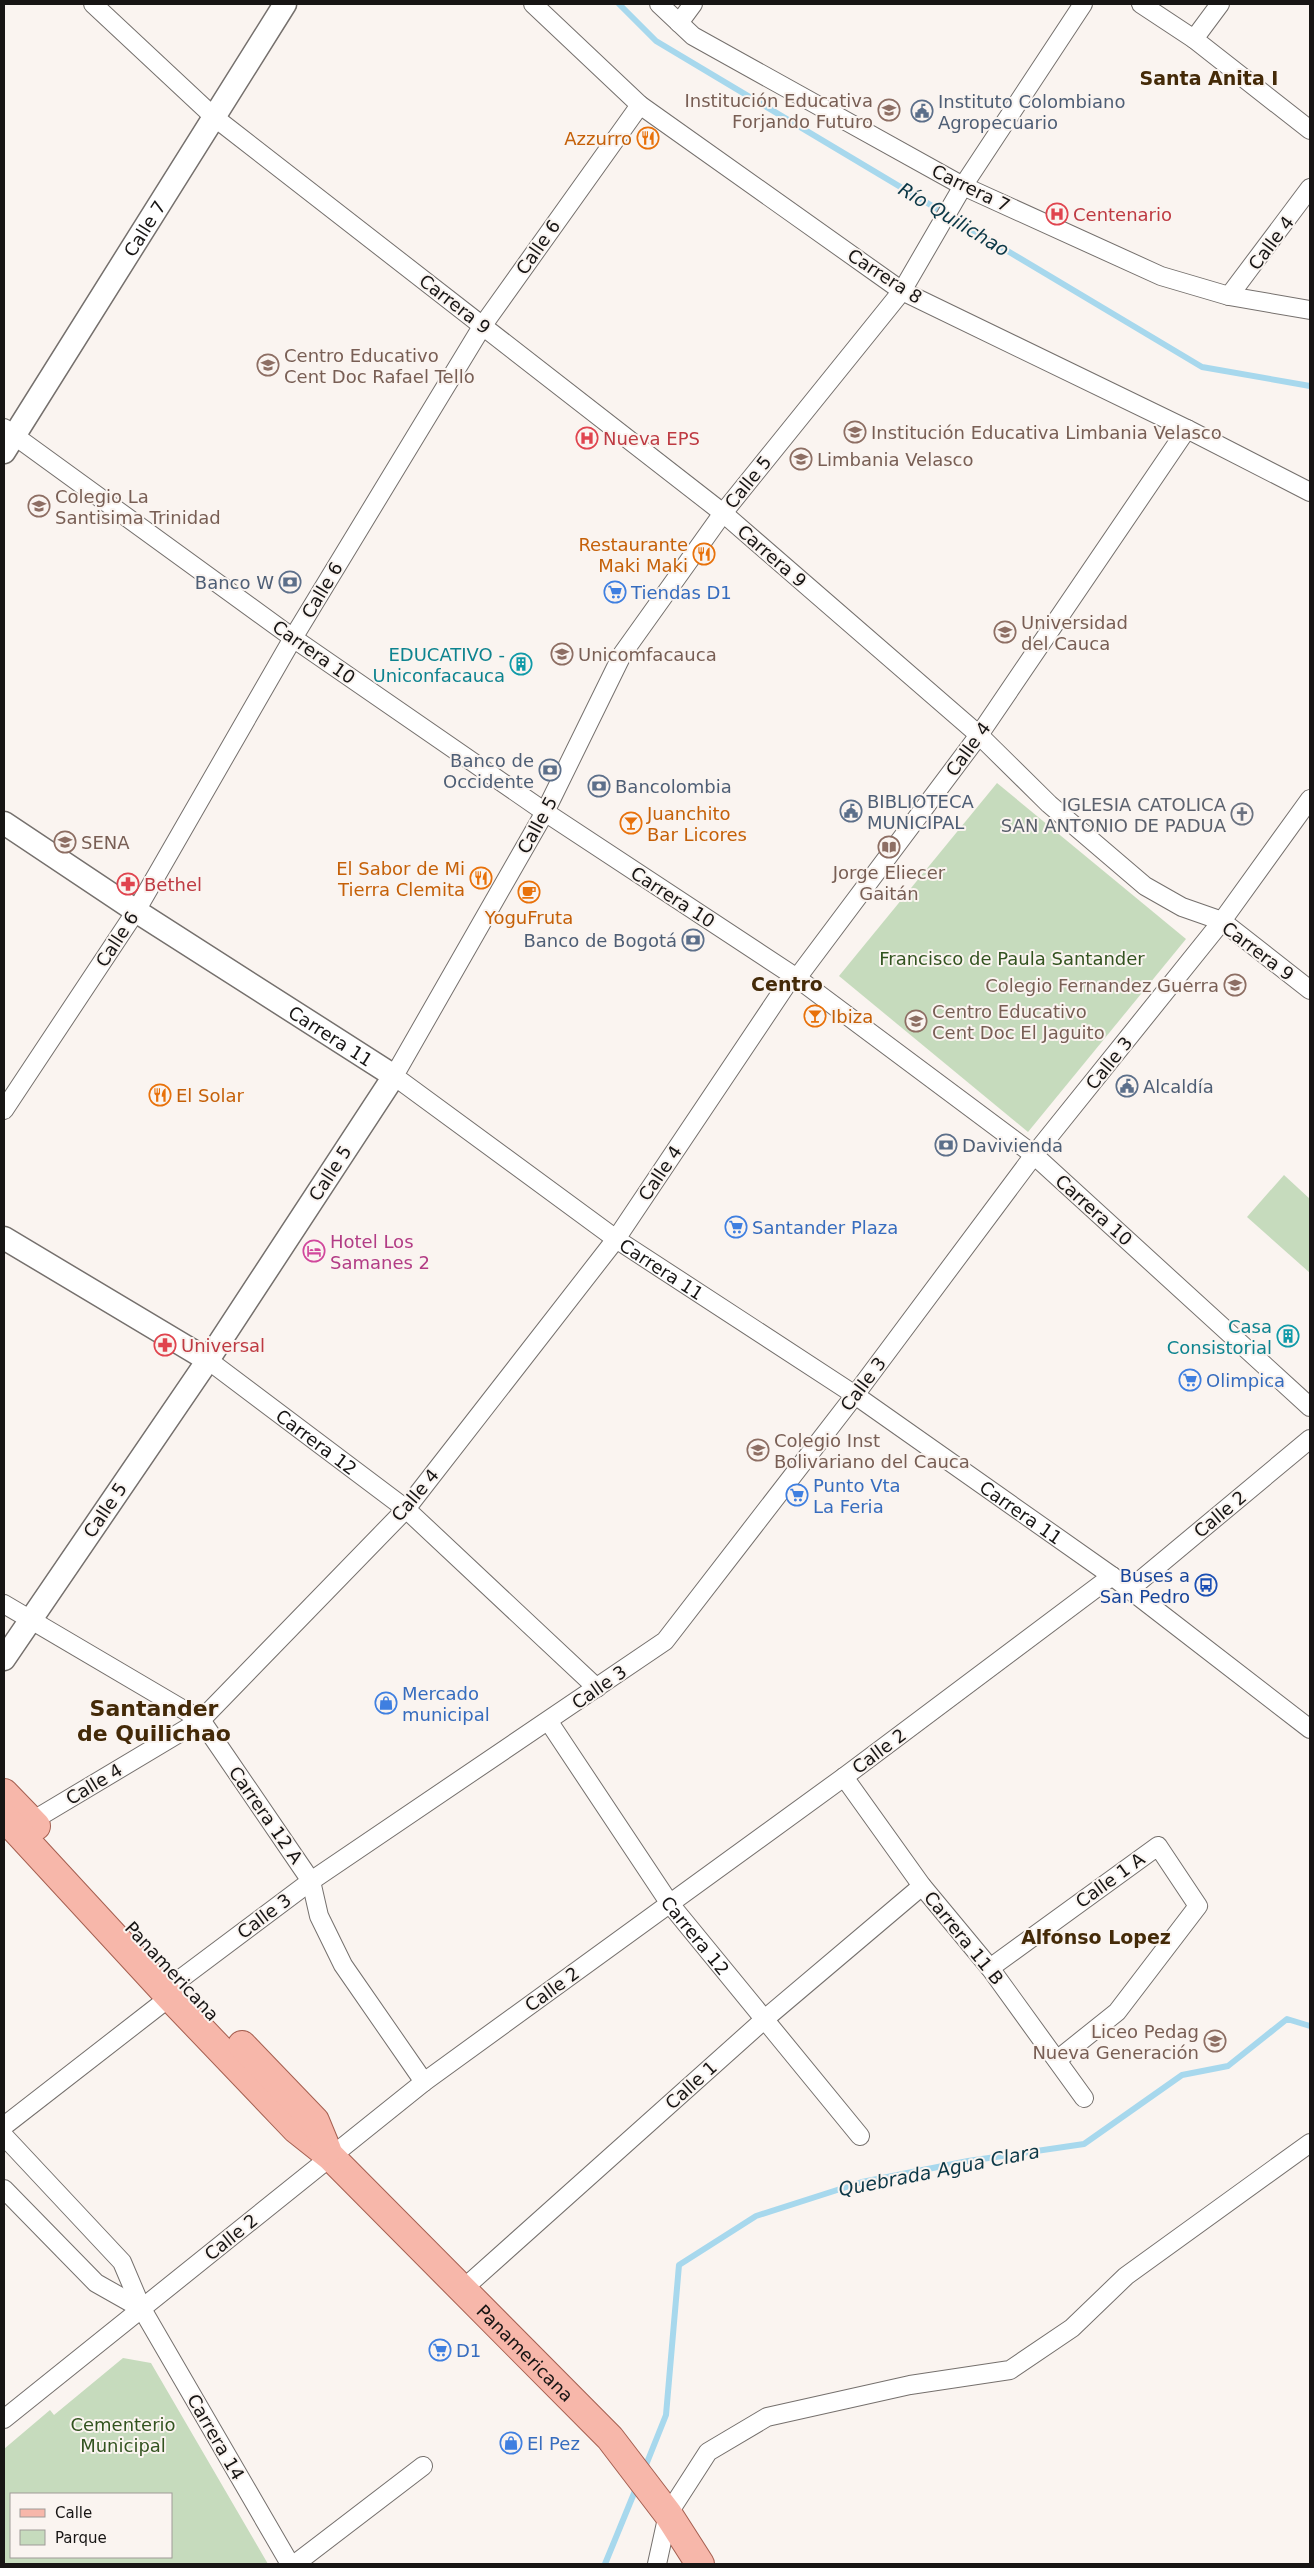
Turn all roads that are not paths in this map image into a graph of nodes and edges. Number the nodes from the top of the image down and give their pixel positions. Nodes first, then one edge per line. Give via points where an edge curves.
1 (93, 4) edge
2 (285, 4) edge
3 (533, 4) edge
4 (660, 4) edge
5 (693, 4) edge
6 (1083, 4) edge
7 (1141, 4) edge
8 (1220, 4) edge
9 (679, 23) junction
10 (1194, 39) junction
11 (640, 105) junction
12 (214, 116) junction
13 (1310, 130) edge
14 (1310, 188) edge
15 (959, 193) junction
16 (907, 284) junction
17 (1229, 296) junction
18 (1310, 310) edge
19 (483, 325) junction
20 (1187, 428) junction
21 (7, 438) edge
22 (1310, 492) edge
23 (723, 514) junction
24 (293, 638) junction
25 (979, 735) junction
26 (1310, 799) edge
27 (545, 812) junction
28 (4, 823) edge
29 (136, 911) junction
30 (1222, 921) junction
31 (796, 978) junction
32 (1310, 990) edge
33 (394, 1076) junction
34 (4, 1110) edge
35 (1034, 1155) junction
36 (4, 1238) edge
37 (616, 1239) junction
38 (208, 1360) junction
39 (855, 1395) junction
40 (1310, 1407) edge
41 (1310, 1439) edge
42 (406, 1509) junction
43 (1112, 1576) junction
44 (1130, 1589) junction
45 (4, 1604) edge
46 (30, 1621) junction
47 (4, 1659) edge
48 (597, 1688) junction
49 (201, 1720) junction
50 (549, 1722) junction
51 (1310, 1729) edge
52 (844, 1777) junction
53 (4, 1793) edge
54 (4, 1817) edge
55 (32, 1821) junction
56 (311, 1881) junction
57 (922, 1886) junction
58 (670, 1904) junction
59 (990, 1968) junction
60 (174, 1989) junction
61 (766, 2018) junction
62 (1057, 2060) junction
63 (424, 2082) junction
64 (1084, 2098) dead end
65 (4, 2126) edge
66 (4, 2136) edge
67 (860, 2136) dead end
68 (1310, 2143) edge
69 (330, 2156) junction
70 (4, 2189) edge
71 (463, 2289) junction
72 (142, 2309) junction
73 (4, 2419) edge
74 (423, 2466) dead end
75 (663, 2507) junction
76 (290, 2564) edge
77 (295, 2564) edge
78 (657, 2564) edge
79 (700, 2564) edge

1 - 12 street, Carrera 9
2 - 12 street, Calle 7
3 - 11 street, Carrera 8
4 - 9 street, Carrera 7
5 - 9 street
6 - 15 street, Calle 5
7 - 10 street
8 - 10 street
9 - 15 street, Carrera 7 via 693,36
10 - 13 street
11 - 16 street, Carrera 8
11 - 19 street, Calle 6
12 - 19 street, Carrera 9
12 - 21 street, Calle 7
14 - 17 street, Calle 4
15 - 16 street, Calle 5
15 - 17 street, Carrera 7 via 1161,276
16 - 20 street, Carrera 8
16 - 23 street, Calle 5
17 - 18 street, Carrera 7
19 - 23 street, Carrera 9
19 - 24 street, Calle 6
20 - 22 street, Carrera 8
20 - 25 street, Calle 4
21 - 24 street, Carrera 10
23 - 25 street, Carrera 9
23 - 27 street, Calle 5 via 623,654
24 - 27 street, Carrera 10
24 - 29 street, Calle 6
25 - 30 street, Carrera 9 via 1049,804 1145,886 1182,907
25 - 31 street, Calle 4
26 - 30 street, Calle 3
27 - 31 street, Carrera 10
27 - 33 street, Calle 5
28 - 29 street, Carrera 11
29 - 33 street, Carrera 11
29 - 34 street, Calle 6
30 - 32 street, Carrera 9
30 - 35 street, Calle 3
31 - 35 street, Carrera 10
31 - 37 street, Calle 4 via 787,984
33 - 37 street, Carrera 11
33 - 38 street, Calle 5
35 - 39 street, Calle 3
35 - 40 street, Carrera 10
36 - 38 street, Carrera 12
37 - 39 street, Carrera 11
37 - 42 street, Calle 4
38 - 42 street, Carrera 12
38 - 46 street, Calle 5
39 - 43 street, Carrera 11
39 - 48 street, Calle 3 via 665,1641
41 - 44 street, Calle 2
42 - 48 street, Carrera 12
42 - 49 street, Calle 4
43 - 44 street, Carrera 11
43 - 52 street, Calle 2
44 - 51 street, Carrera 11
45 - 46 street, Carrera 12 A
46 - 47 street, Calle 5
46 - 49 street, Carrera 12 A
48 - 50 street, Calle 3
49 - 55 street, Calle 4
49 - 56 street, Carrera 12 A
50 - 56 street, Calle 3
50 - 58 street, Carrera 12
52 - 57 street, Carrera 11 B
52 - 58 street, Calle 2
53 - 55 main road, Panamericana
54 - 60 main road, Panamericana
55 - 60 main road, Panamericana
56 - 60 street, Calle 3
56 - 63 street, Carrera 12 A via 319,1916 343,1965
57 - 59 street, Carrera 11 B
57 - 61 street, Calle 1
58 - 61 street, Carrera 12
58 - 63 street, Calle 2
59 - 62 street, Carrera 11 B
59 - 62 street, Calle 1 A via 1158,1846 1198,1906 1117,2012
60 - 65 street, Calle 3
60 - 69 main road, Panamericana via 296,2129
61 - 67 street, Carrera 12
61 - 71 street, Calle 1
62 - 64 street, Carrera 11 B
63 - 69 street, Calle 2
66 - 72 street, Carrera 14 via 122,2262
68 - 75 street via 1126,2276 1072,2328 1010,2370 910,2384 767,2417 708,2452
69 - 71 main road, Panamericana
69 - 72 street, Calle 2
70 - 72 street via 96,2283
71 - 75 main road, Panamericana via 610,2438
72 - 73 street, Calle 2
72 - 76 street, Carrera 14
74 - 77 street
75 - 78 street
75 - 79 main road, Panamericana

